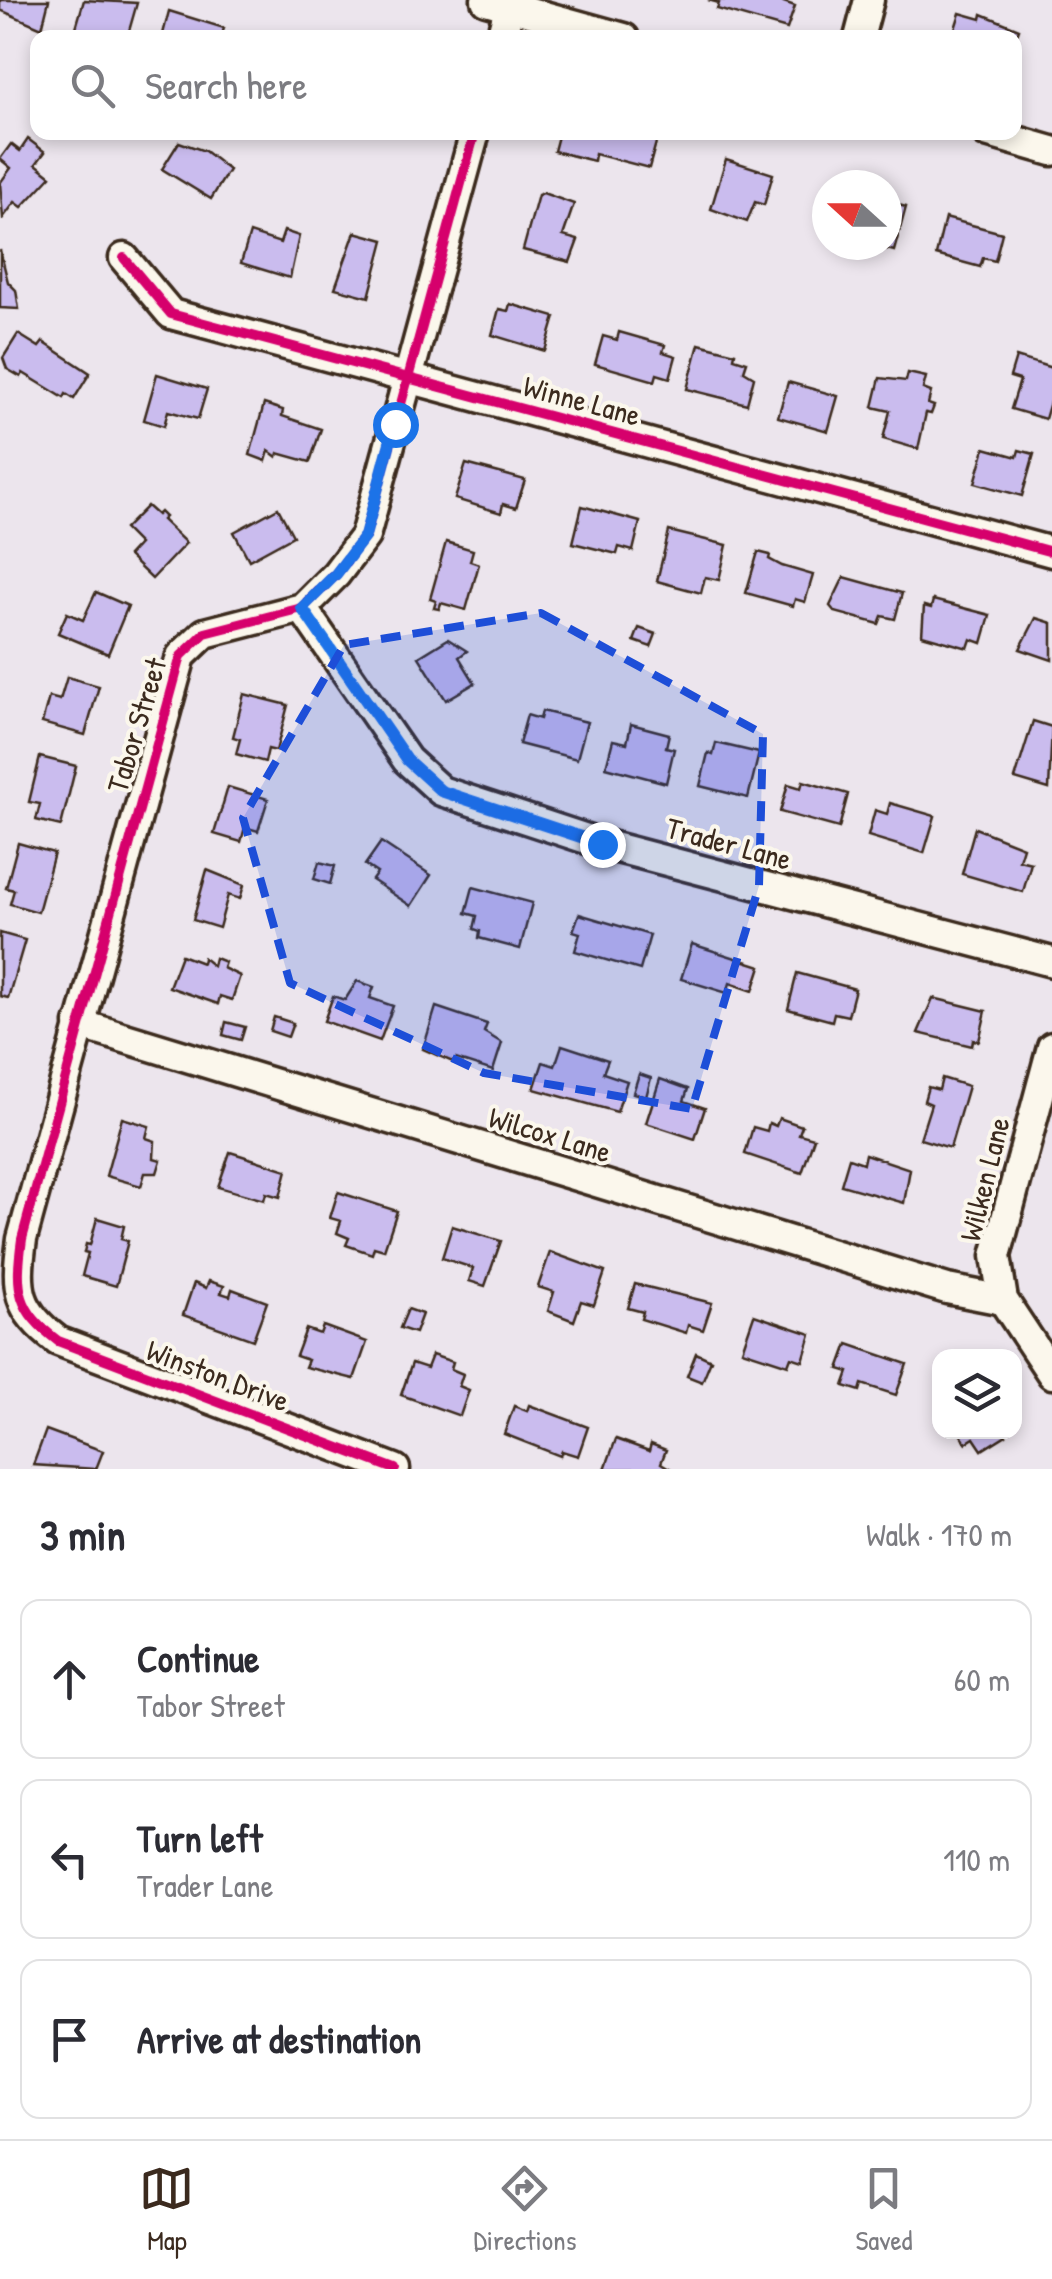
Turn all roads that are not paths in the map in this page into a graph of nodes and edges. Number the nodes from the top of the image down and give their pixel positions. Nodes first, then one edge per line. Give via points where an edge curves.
1 (869, 0) edge
2 (502, 2) edge
3 (501, 30) edge
4 (597, 30) edge
5 (861, 30) edge
6 (473, 140) edge
7 (1014, 140) edge
8 (1052, 151) edge
9 (124, 258) dead end
10 (408, 379) junction
11 (1052, 552) edge
12 (302, 608) junction
13 (1052, 962) edge
14 (80, 1024) junction
15 (1052, 1048) edge
16 (1004, 1300) junction
17 (27, 1318) joint
18 (1052, 1374) edge
19 (396, 1469) edge

1 - 5 street
2 - 3 street
2 - 4 street
6 - 10 street
7 - 8 street
9 - 10 street, Winne Lane via 171,314
10 - 11 street, Winne Lane
10 - 12 street via 365,536
12 - 13 street, Trader Lane via 407,760 441,791 602,844
12 - 14 street, Tabor Street via 205,633 181,656
14 - 16 street, Wilcox Lane via 948,1289
14 - 17 street, Tabor Street via 22,1239 17,1276
15 - 16 street, Wilken Lane via 996,1256
16 - 18 street, Wilken Lane
17 - 19 street, Winston Drive via 58,1341

